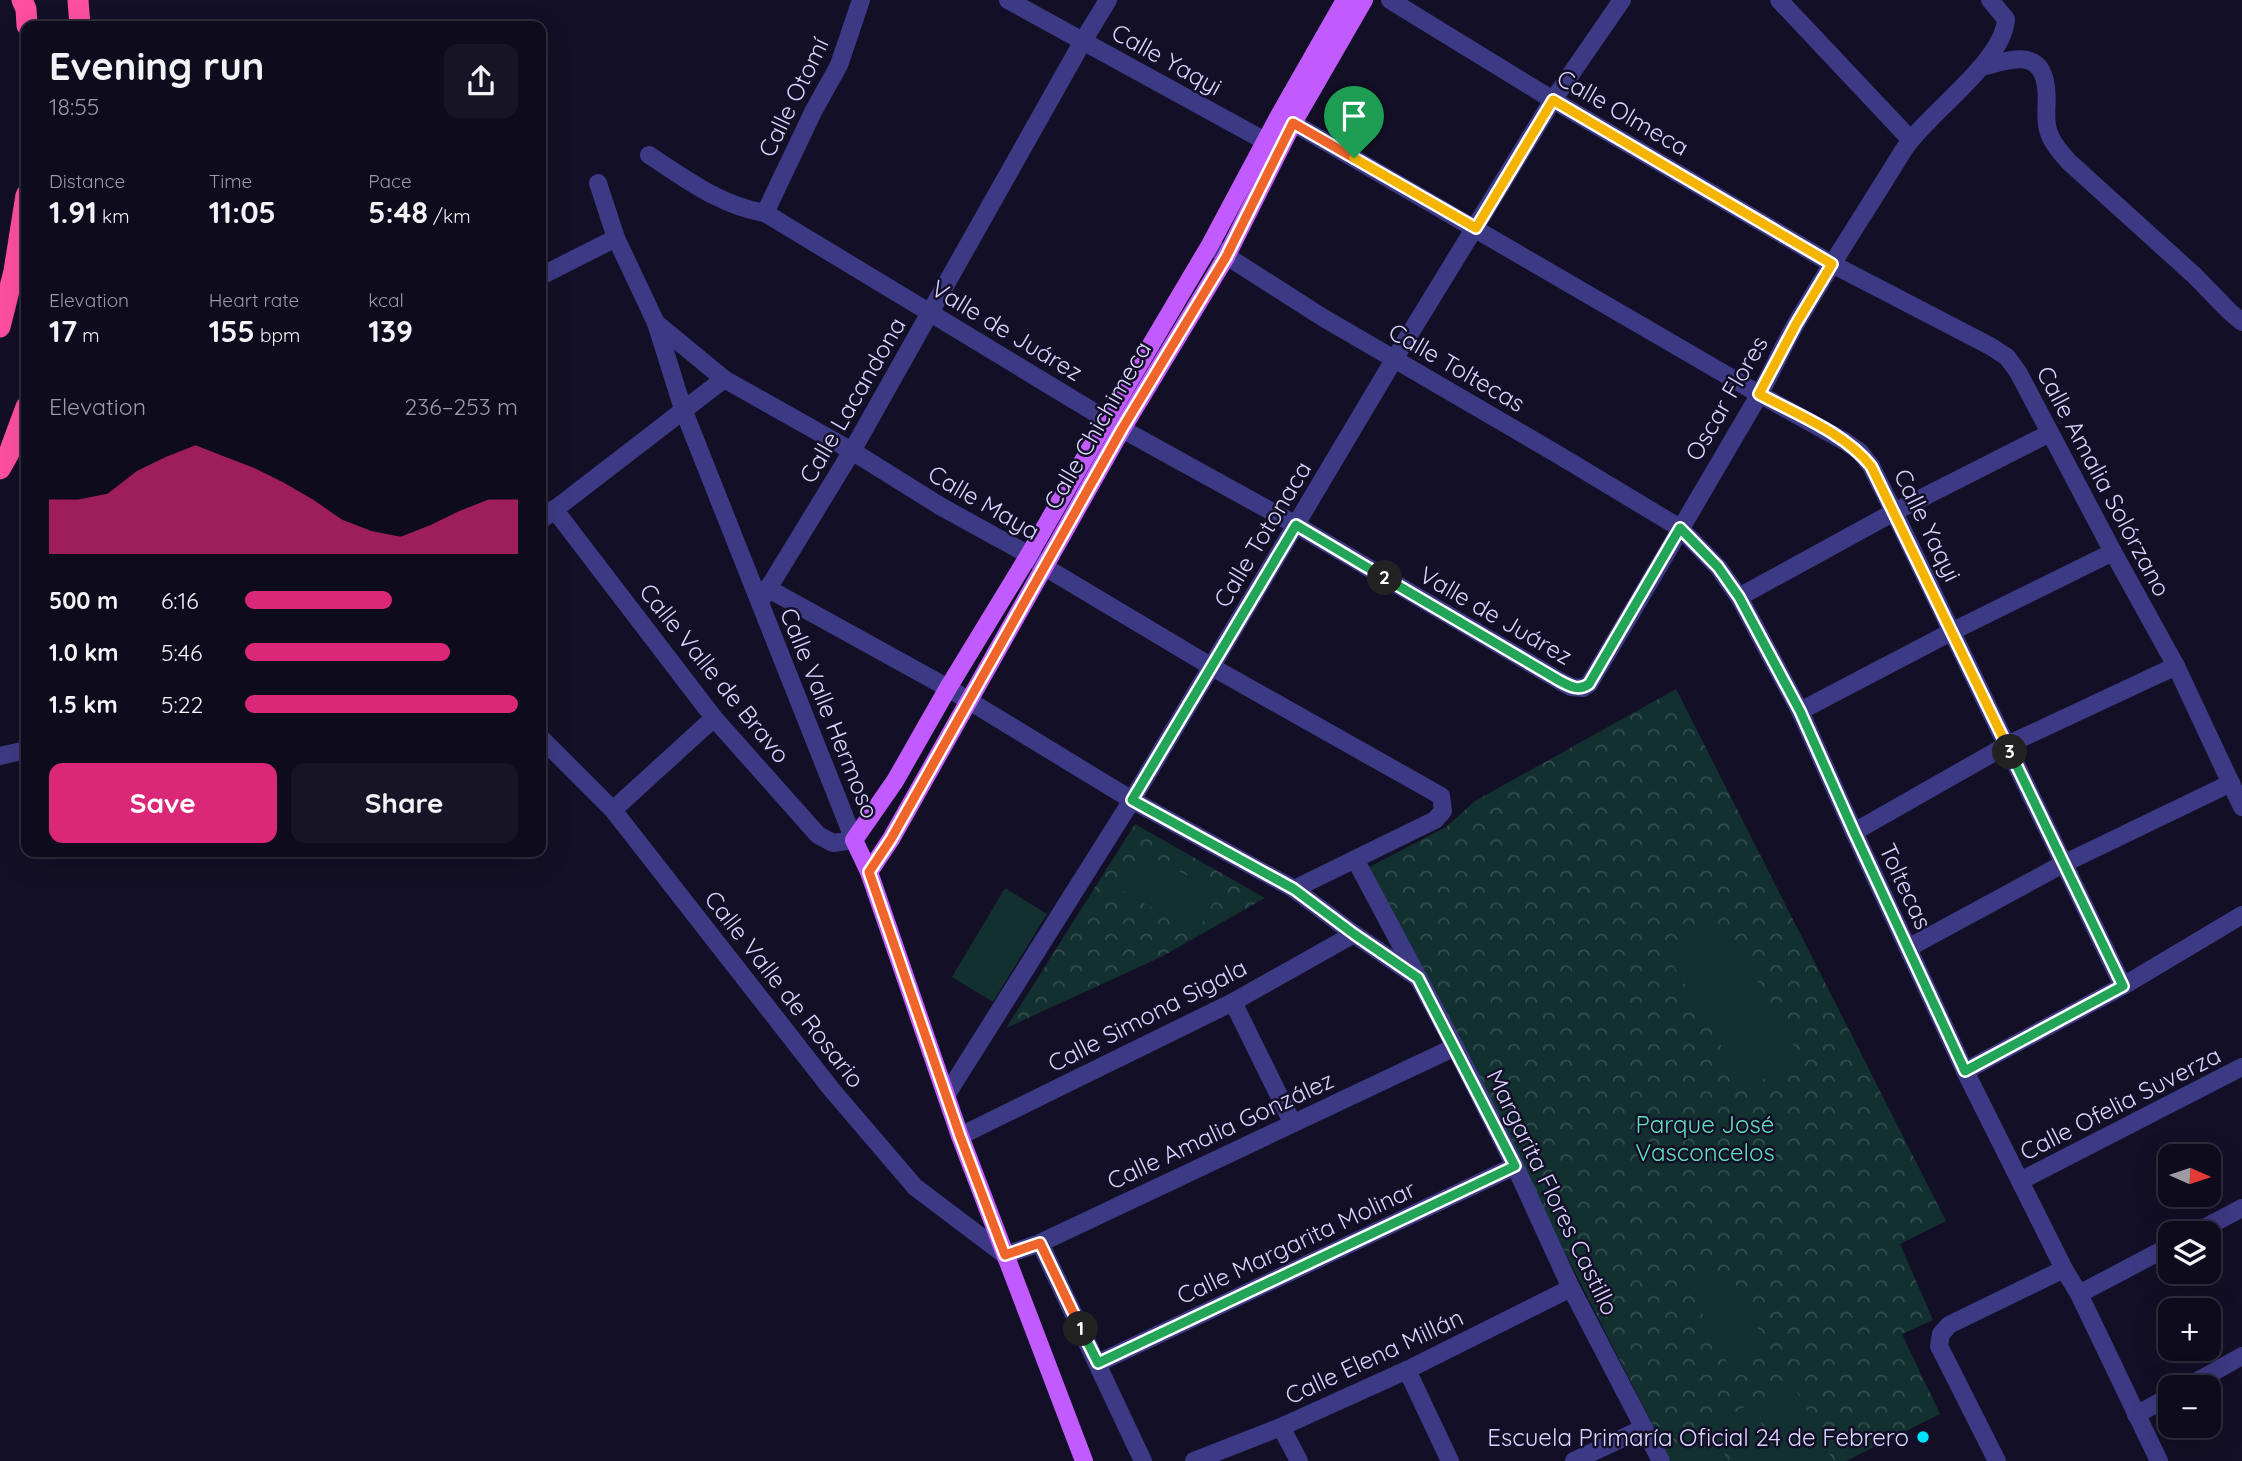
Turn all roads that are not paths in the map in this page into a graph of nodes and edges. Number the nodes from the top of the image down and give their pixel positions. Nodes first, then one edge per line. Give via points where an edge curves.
1 (22, 0) edge
2 (78, 0) edge
3 (861, 0) edge
4 (1008, 0) edge
5 (1108, 0) edge
6 (1345, 0) edge
7 (1364, 0) edge
8 (1390, 0) edge
9 (1622, 0) edge
10 (1779, 0) edge
11 (1990, 0) edge
12 (27, 21) edge
13 (80, 21) edge
14 (1083, 41) junction
15 (1982, 67) junction
16 (1553, 100) junction
17 (1293, 123) junction
18 (1910, 139) junction
19 (1265, 141) junction
20 (649, 155) dead end
21 (597, 183) dead end
22 (765, 213) junction
23 (21, 227) edge
24 (1476, 228) junction
25 (616, 237) junction
26 (1210, 245) junction
27 (1226, 257) junction
28 (1832, 264) junction
29 (546, 273) edge
30 (930, 313) junction
31 (2242, 321) edge
32 (656, 323) junction
33 (0, 327) edge
34 (1395, 358) junction
35 (724, 379) junction
36 (1759, 394) junction
37 (683, 409) junction
38 (21, 421) edge
39 (1114, 424) junction
40 (2050, 433) junction
41 (852, 451) junction
42 (0, 469) edge
43 (1894, 512) junction
44 (547, 514) edge
45 (1296, 525) junction
46 (1680, 528) junction
47 (2113, 552) junction
48 (1036, 561) junction
49 (764, 596) junction
50 (1739, 597) junction
51 (1953, 631) junction
52 (2176, 666) junction
53 (1212, 667) junction
54 (1589, 684) joint
55 (948, 688) junction
56 (968, 702) junction
57 (1800, 711) junction
58 (714, 718) junction
59 (546, 742) edge
60 (2007, 745) junction
61 (21, 751) edge
62 (0, 756) edge
63 (2231, 783) junction
64 (1132, 800) junction
65 (2242, 807) edge
66 (613, 810) junction
67 (1854, 832) junction
68 (854, 840) junction
69 (1355, 859) junction
70 (2063, 864) junction
71 (869, 872) junction
72 (1294, 889) junction
73 (2242, 915) edge
74 (1354, 934) junction
75 (1908, 948) junction
76 (1418, 978) junction
77 (2123, 986) junction
78 (1233, 1002) junction
79 (1455, 1046) junction
80 (2242, 1067) edge
81 (1965, 1071) junction
82 (947, 1094) junction
83 (1292, 1122) junction
84 (960, 1136) junction
85 (1515, 1166) junction
86 (2020, 1181) junction
87 (2242, 1208) edge
88 (2218, 1221) edge
89 (1040, 1243) junction
90 (2158, 1252) edge
91 (1005, 1255) junction
92 (2066, 1273) junction
93 (1571, 1288) junction
94 (2079, 1294) junction
95 (2242, 1356) edge
96 (1098, 1363) junction
97 (1407, 1370) junction
98 (2208, 1375) edge
99 (2158, 1403) edge
100 (2136, 1415) junction
101 (1281, 1427) junction
102 (1644, 1428) junction
103 (1084, 1461) edge
104 (1143, 1461) edge
105 (1194, 1461) edge
106 (1299, 1461) edge
107 (1450, 1461) edge
108 (1574, 1461) edge
109 (1661, 1461) edge
110 (1997, 1461) edge
111 (2159, 1461) edge

1 - 12 highway
2 - 13 highway
3 - 22 street, Calle Otomí via 839,65
4 - 14 street, Calle Yaqyi
5 - 14 street, Calle Lacandona
6 - 19 main road, Calle Chichimeca
7 - 17 main road, Calle Chichimeca
8 - 16 street, Calle Olmeca
9 - 16 street, Calle Totonaca
10 - 18 street
11 - 15 street, Oscar Flores via 2006,19 2005,28
14 - 19 street, Calle Yaqyi
14 - 30 street, Calle Lacandona
15 - 18 street, Oscar Flores
15 - 31 street via 2013,59 2035,62 2046,86 2047,127 2055,146
16 - 24 street, Calle Totonaca
16 - 28 street, Calle Olmeca
17 - 24 street, Calle Yaqyi
17 - 27 main road, Calle Chichimeca
18 - 28 street, Oscar Flores
19 - 26 main road, Calle Chichimeca
20 - 22 street, Valle de Juárez via 719,200
21 - 25 street, Calle Valle Hermoso
22 - 30 street, Valle de Juárez
23 - 33 highway
24 - 34 street, Calle Totonaca
24 - 36 street, Calle Yaqyi
25 - 29 street
25 - 32 street, Calle Valle Hermoso
26 - 27 street, Calle Toltecas
26 - 39 main road, Calle Chichimeca
27 - 34 street, Calle Toltecas
27 - 39 main road, Calle Chichimeca
28 - 36 street, Oscar Flores
28 - 40 street, Calle Amalia Solórzano via 2007,357
30 - 39 street, Valle de Juárez
30 - 41 street, Calle Lacandona
32 - 35 street, Calle Maya
32 - 37 street, Calle Valle Hermoso
34 - 45 street, Calle Totonaca
34 - 46 street, Calle Toltecas
35 - 37 street
35 - 41 street, Calle Maya
36 - 43 street, Calle Yaqyi via 1860,452
36 - 46 street, Oscar Flores
37 - 44 street
37 - 49 street, Calle Valle Hermoso
38 - 42 highway
39 - 45 street, Valle de Juárez
39 - 48 main road, Calle Chichimeca
40 - 43 street
40 - 47 street, Calle Amalia Solórzano
41 - 48 street, Calle Maya
41 - 49 street, Calle Lacandona
43 - 50 street
43 - 51 street, Calle Yaqyi
44 - 58 street, Calle Valle de Bravo
45 - 53 street, Calle Totonaca
45 - 54 street, Valle de Juárez via 1560,681 1576,688
46 - 50 street, Toltecas via 1718,567
46 - 54 street, Oscar Flores
47 - 51 street
47 - 52 street, Calle Amalia Solórzano
48 - 53 street, Calle Maya
48 - 55 main road, Calle Chichimeca
48 - 56 main road, Calle Chichimeca
49 - 55 street
49 - 68 street, Calle Valle Hermoso
50 - 57 street, Toltecas
51 - 57 street
51 - 60 street, Calle Yaqyi
52 - 60 street
52 - 63 street, Calle Amalia Solórzano
53 - 64 street, Calle Totonaca
53 - 69 street, Calle Maya via 1441,796 1443,811 1435,820
55 - 56 street
55 - 68 main road, Calle Chichimeca via 895,781
56 - 64 street
56 - 71 main road, Calle Chichimeca
57 - 67 street, Toltecas
58 - 66 street
58 - 68 street, Calle Valle de Bravo via 818,835 832,843
59 - 66 street, Calle Valle de Rosario
60 - 67 street
60 - 70 street, Calle Yaqyi
61 - 62 street
63 - 65 street, Calle Amalia Solórzano
63 - 70 street
64 - 72 street
64 - 82 street, Calle Totonaca
66 - 91 street, Calle Valle de Rosario via 832,1090 915,1187
67 - 75 street, Toltecas
68 - 71 main road, Calle Valle Hermoso
69 - 72 street
69 - 76 street, Margarita Flores Castillo
70 - 75 street
70 - 77 street, Calle Yaqyi
71 - 82 main road, Calle Valle Hermoso
72 - 74 street
73 - 77 street
74 - 76 street
74 - 78 street, Calle Simona Sigala
75 - 81 street, Toltecas
76 - 79 street, Margarita Flores Castillo
77 - 81 street
78 - 83 street
78 - 84 street, Calle Simona Sigala
79 - 83 street, Calle Amalia González
79 - 85 street, Margarita Flores Castillo
80 - 86 street, Calle Ofelia Suverza
81 - 86 street, Toltecas
82 - 84 main road, Calle Valle Hermoso
83 - 89 street, Calle Amalia González
84 - 91 main road, Calle Valle Hermoso
85 - 93 street, Margarita Flores Castillo
85 - 96 street, Calle Margarita Molinar
86 - 92 street, Toltecas
87 - 88 street
89 - 91 street, Calle Amalia González
89 - 96 street
90 - 94 street
91 - 103 main road, Calle Valle Hermoso
92 - 94 street, Toltecas
92 - 110 street via 1949,1325 1941,1334 1939,1346
93 - 97 street, Calle Elena Millán
93 - 102 street, Margarita Flores Castillo
94 - 100 street, Toltecas
95 - 98 street
96 - 104 street
97 - 101 street, Calle Elena Millán
97 - 107 street
99 - 100 street
100 - 111 street, Toltecas
101 - 105 street, Calle Elena Millán
101 - 106 street
102 - 108 street
102 - 109 street, Margarita Flores Castillo

